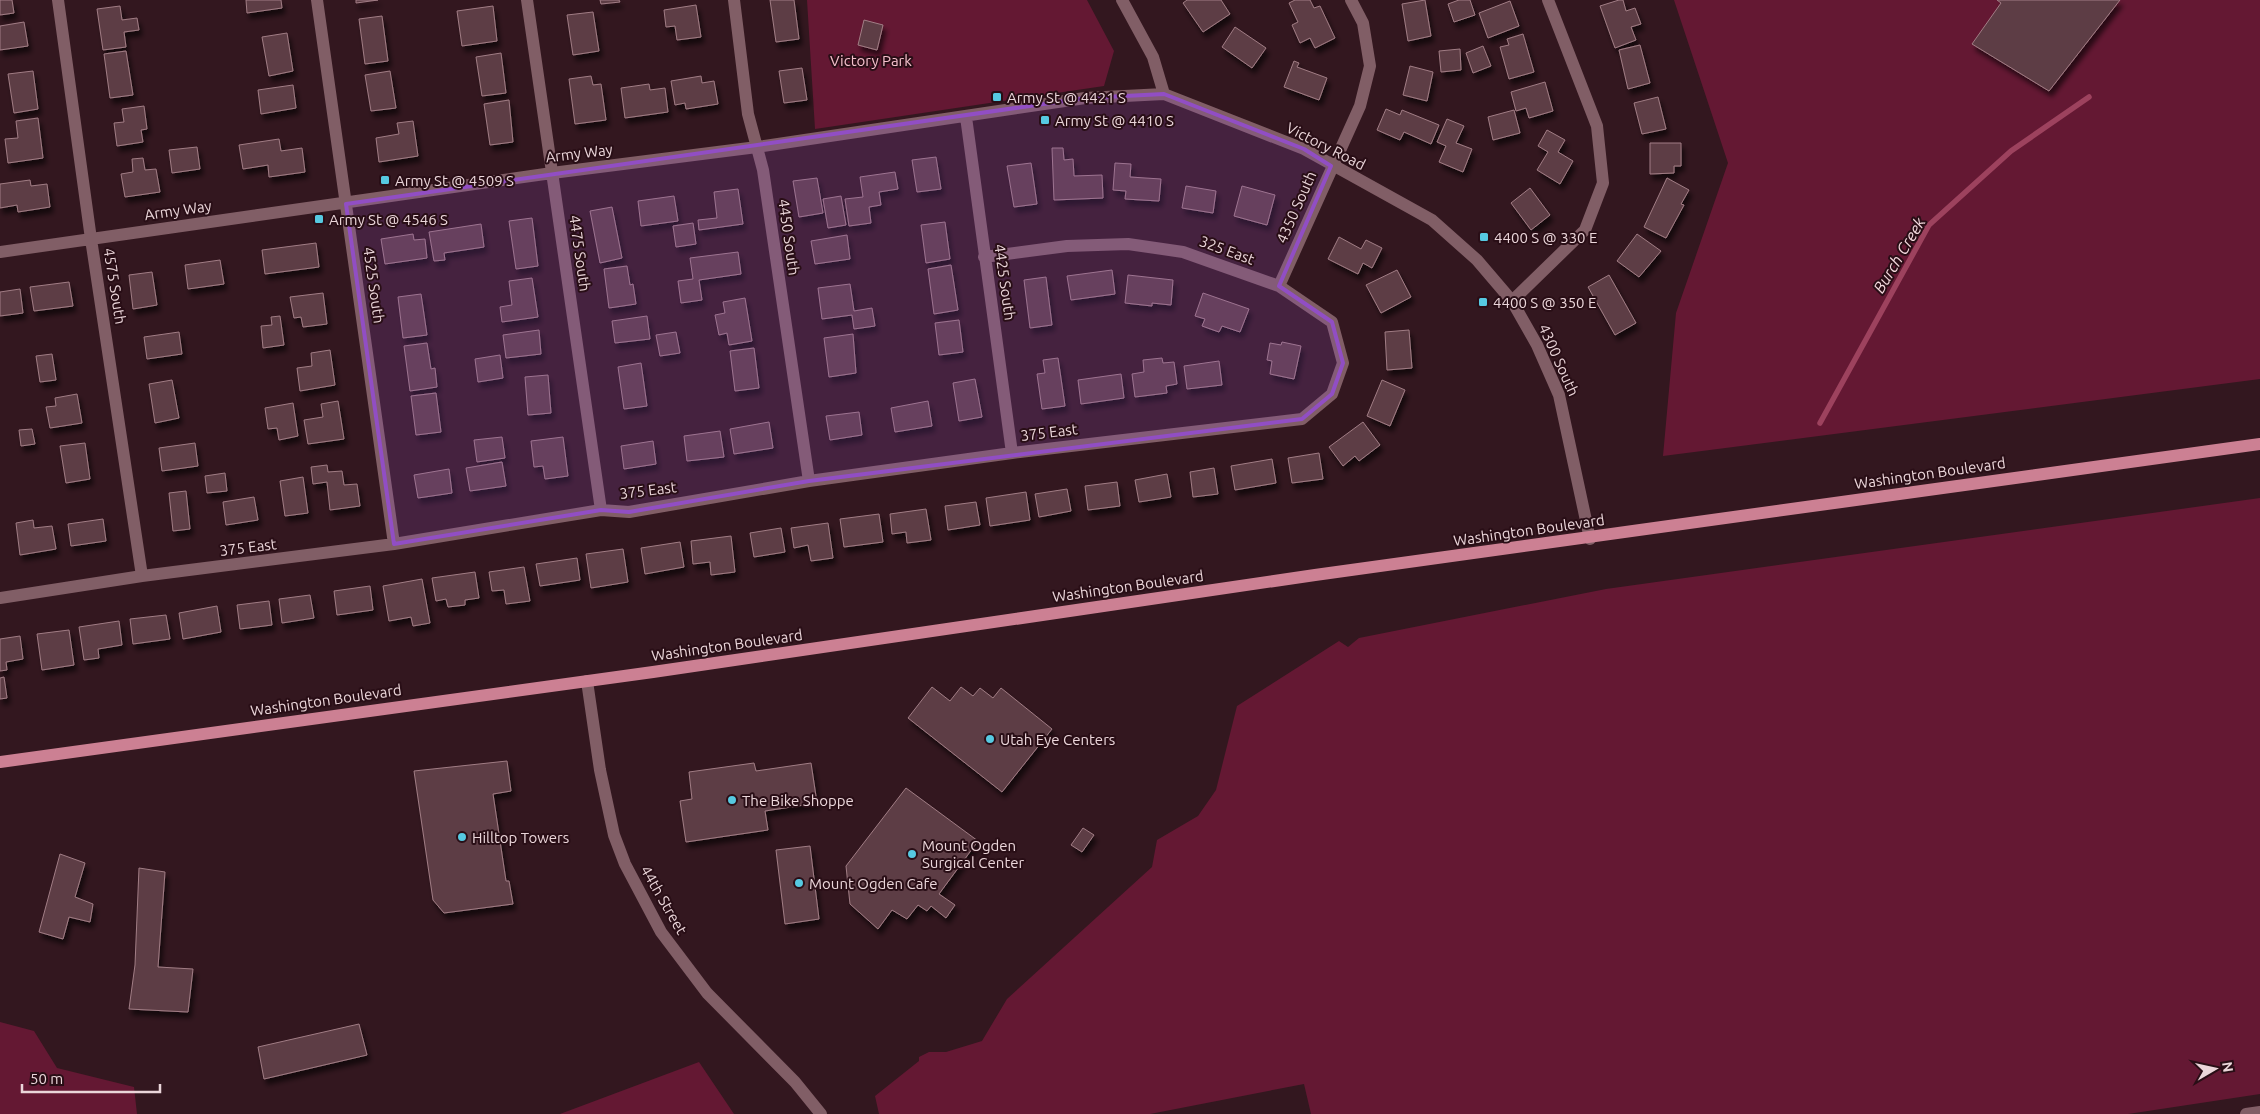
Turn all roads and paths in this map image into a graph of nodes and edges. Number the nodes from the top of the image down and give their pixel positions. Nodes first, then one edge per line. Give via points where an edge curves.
1 (58, 0) edge
2 (317, 0) edge
3 (527, 0) edge
4 (734, 0) edge
5 (1122, 0) edge
6 (1351, 0) edge
7 (1548, 0) edge
8 (1164, 94) junction
9 (966, 117) junction
10 (757, 147) junction
11 (1331, 166) junction
12 (552, 173) junction
13 (346, 204) junction
14 (91, 239) junction
15 (0, 252) edge
16 (984, 257) junction
17 (1279, 286) junction
18 (1512, 301) junction
19 (1302, 419) joint
20 (2260, 444) edge
21 (1012, 453) junction
22 (808, 481) junction
23 (601, 510) junction
24 (1590, 538) junction
25 (394, 544) junction
26 (142, 576) junction
27 (0, 598) edge
28 (587, 681) junction
29 (0, 762) edge
30 (2260, 1112) edge
31 (820, 1114) edge
32 (2246, 1114) edge

1 - 14 street, 4575 South
2 - 13 street, 4525 South
3 - 12 street, 4475 South
4 - 10 street, 4450 South via 748,114
5 - 8 street via 1153,57
6 - 11 street, 4350 South via 1363,23 1370,66 1360,106
7 - 18 street via 1596,126 1603,183 1585,230
8 - 9 street, Army Way via 1085,98
8 - 11 street, Victory Road via 1304,149
9 - 10 street, Army Way
9 - 16 street, 4425 South
10 - 12 street, Army Way
10 - 22 street, 4450 South
11 - 17 street, 4350 South
11 - 18 street, Victory Road via 1432,220 1477,260
12 - 13 street, Army Way
12 - 23 street, 4475 South
13 - 14 street, Army Way
13 - 25 street, 4525 South
14 - 15 street, Army Way
14 - 26 street, 4575 South
16 - 17 street, 325 East via 1067,246 1128,244 1183,252
16 - 21 street, 4425 South
17 - 19 street, 325 East via 1332,322 1343,363 1332,394
18 - 24 street, 4300 South via 1559,395
19 - 21 street, 375 East
20 - 24 main road, Washington Boulevard
21 - 22 street, 375 East
22 - 23 street, 375 East via 629,512
23 - 25 street, 375 East
24 - 28 main road, Washington Boulevard
25 - 26 street, 375 East
26 - 27 street, 375 East
28 - 29 main road, Washington Boulevard
28 - 31 street, 44th Street via 600,770 614,835 625,864 661,932 707,993 795,1082
30 - 32 street

